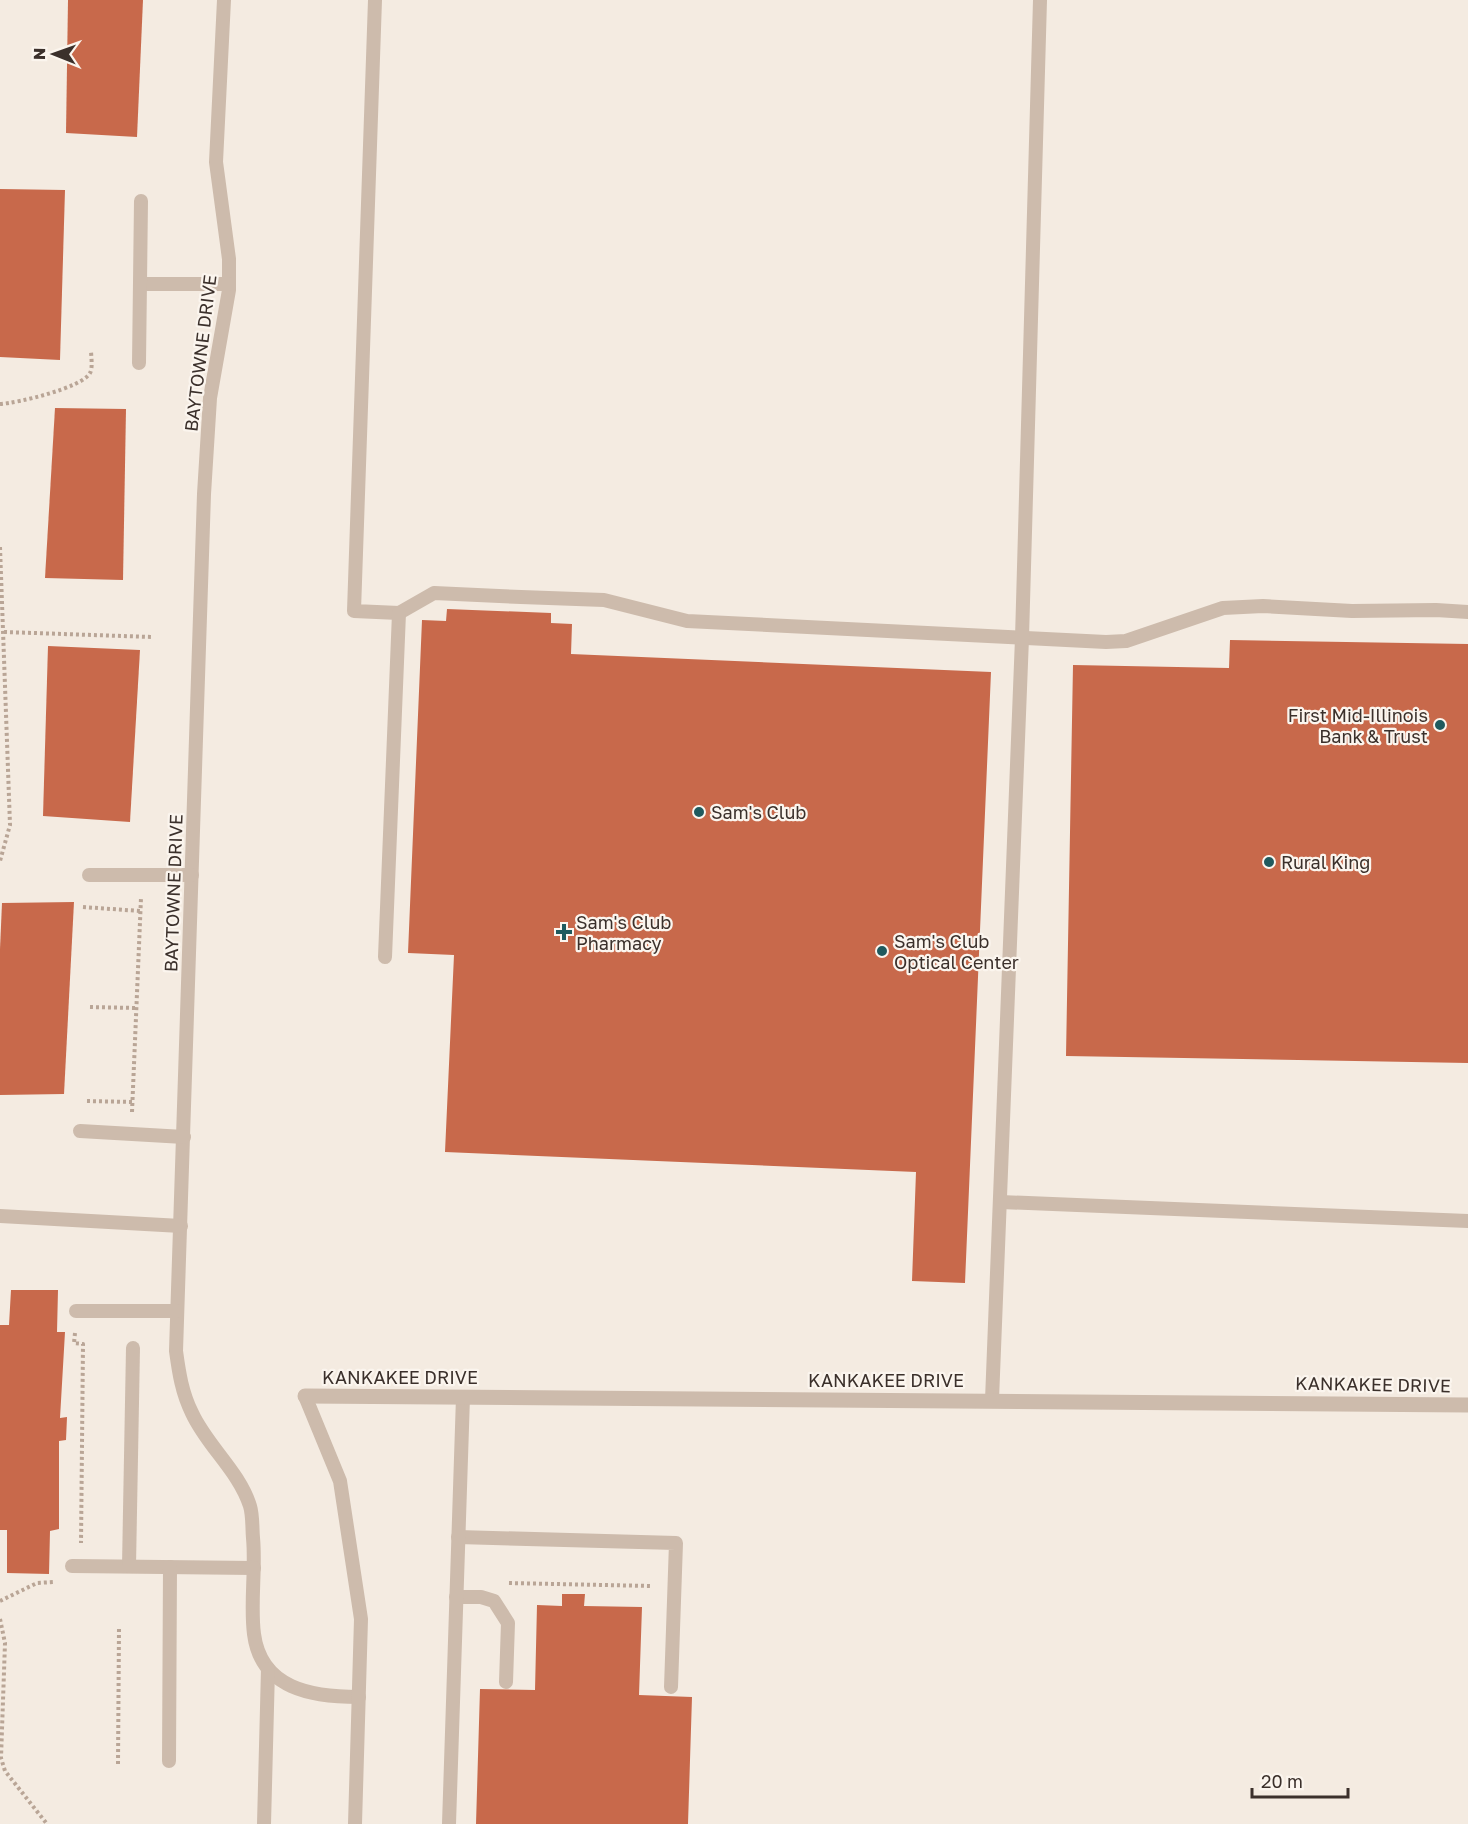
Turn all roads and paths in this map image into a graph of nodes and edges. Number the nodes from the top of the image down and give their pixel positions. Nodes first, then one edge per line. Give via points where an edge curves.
1 (224, 0) edge
2 (375, 0) edge
3 (1040, 0) edge
4 (141, 201) dead end
5 (140, 284) junction
6 (229, 284) junction
7 (91, 350) dead end
8 (139, 363) dead end
9 (0, 404) edge
10 (0, 547) edge
11 (1468, 612) edge
12 (399, 613) junction
13 (4, 632) junction
14 (152, 637) dead end
15 (1022, 638) junction
16 (0, 861) edge
17 (89, 875) dead end
18 (142, 875) junction
19 (192, 875) junction
20 (83, 907) dead end
21 (140, 911) junction
22 (385, 957) dead end
23 (90, 1007) dead end
24 (136, 1008) junction
25 (87, 1101) dead end
26 (132, 1102) junction
27 (80, 1131) dead end
28 (130, 1134) junction
29 (184, 1137) junction
30 (1001, 1202) junction
31 (0, 1216) edge
32 (1468, 1221) edge
33 (181, 1226) junction
34 (76, 1311) joint
35 (177, 1311) junction
36 (133, 1348) dead end
37 (305, 1396) joint
38 (463, 1397) junction
39 (992, 1400) junction
40 (1468, 1404) edge
41 (458, 1537) junction
42 (76, 1566) junction
43 (129, 1566) junction
44 (170, 1567) junction
45 (254, 1568) junction
46 (504, 1583) dead end
47 (658, 1586) dead end
48 (456, 1597) junction
49 (0, 1602) edge
50 (0, 1619) edge
51 (119, 1628) dead end
52 (268, 1669) junction
53 (506, 1682) dead end
54 (671, 1687) dead end
55 (359, 1697) junction
56 (170, 1761) dead end
57 (118, 1764) dead end
58 (47, 1824) edge
59 (264, 1824) edge
60 (355, 1824) edge
61 (449, 1824) edge

1 - 6 lane, BAYTOWNE DRIVE via 216,162
2 - 12 lane via 354,611
3 - 15 lane
4 - 5 lane
5 - 6 lane
5 - 8 lane
6 - 19 lane, BAYTOWNE DRIVE via 208,422
7 - 9 path via 88,376 30,399
10 - 13 path
11 - 15 lane via 1223,608 1126,640
12 - 15 lane via 435,593 604,600 687,621
12 - 22 lane
13 - 14 path
13 - 16 path via 10,825
15 - 30 lane
17 - 18 lane
18 - 19 lane
18 - 21 path
19 - 29 lane, BAYTOWNE DRIVE
20 - 21 path
21 - 24 path
23 - 24 path
24 - 26 path
25 - 26 path
26 - 28 path
27 - 28 lane
28 - 29 lane
29 - 33 lane, BAYTOWNE DRIVE
30 - 32 lane
30 - 39 lane
31 - 33 lane
33 - 35 lane, BAYTOWNE DRIVE
34 - 35 lane
34 - 42 path via 74,1343 83,1344
35 - 45 lane, BAYTOWNE DRIVE via 176,1351 182,1387 192,1414 243,1488 250,1507
36 - 43 lane
37 - 38 street, KANKAKEE DRIVE
37 - 55 lane via 340,1481 361,1619
38 - 39 street, KANKAKEE DRIVE
38 - 41 lane
39 - 40 street, KANKAKEE DRIVE
41 - 48 lane
41 - 54 lane via 676,1542
42 - 43 lane
42 - 49 path via 61,1581 37,1584
43 - 44 lane
44 - 45 lane
44 - 56 lane
45 - 52 lane, BAYTOWNE DRIVE via 254,1632 258,1652
46 - 47 path
48 - 53 lane via 494,1601 508,1623
48 - 61 lane
50 - 58 path via 5,1643 1,1758 5,1772
51 - 57 path
52 - 55 lane via 284,1683 305,1692
52 - 59 lane
55 - 60 lane

